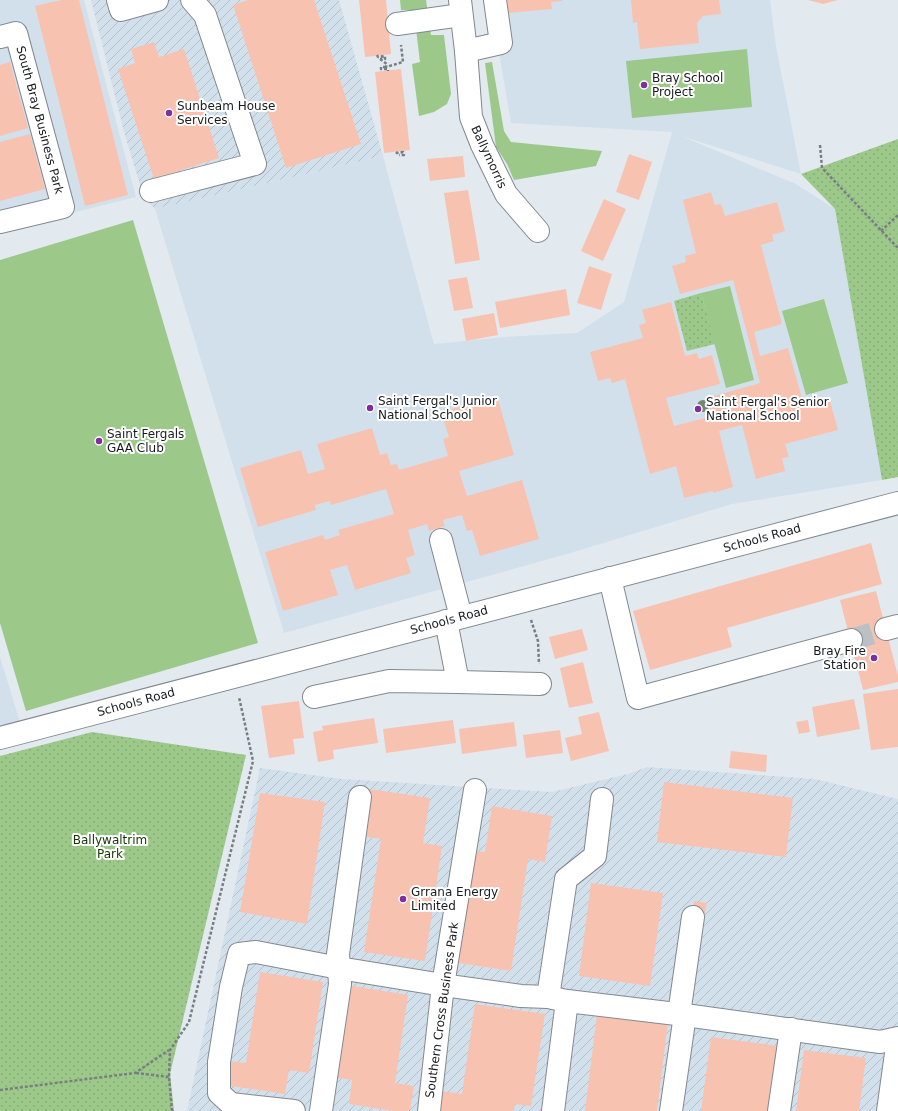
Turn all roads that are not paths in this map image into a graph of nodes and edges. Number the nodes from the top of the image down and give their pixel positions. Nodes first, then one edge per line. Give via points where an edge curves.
1 (118, 0) edge
2 (157, 0) edge
3 (192, 0) edge
4 (495, 0) edge
5 (461, 7) edge
6 (397, 24) dead end
7 (0, 37) edge
8 (466, 51) junction
9 (151, 191) dead end
10 (0, 222) edge
11 (538, 231) dead end
12 (898, 503) edge
13 (441, 540) dead end
14 (610, 578) junction
15 (453, 619) junction
16 (851, 640) tunnel mouth
17 (458, 682) junction
18 (540, 684) road end
19 (314, 697) dead end
20 (0, 738) edge
21 (475, 790) dead end
22 (360, 797) dead end
23 (602, 799) dead end
24 (693, 917) dead end
25 (339, 968) junction
26 (443, 985) junction
27 (557, 999) junction
28 (682, 1015) junction
29 (791, 1029) junction
30 (898, 1039) edge
31 (294, 1111) edge
32 (321, 1111) edge
33 (429, 1111) edge
34 (553, 1111) edge
35 (671, 1111) edge
36 (779, 1111) edge
37 (888, 1111) edge

1 - 2 street via 121,10
3 - 9 street via 205,14 255,164
4 - 8 street via 501,43
5 - 6 street
5 - 8 street, Ballymorris
7 - 10 street, South Bray Business Park via 16,33 63,207
8 - 11 street, Ballymorris via 471,117 482,145 506,194
12 - 14 street, Schools Road
13 - 15 street
14 - 15 street, Schools Road
14 - 16 street via 638,698
15 - 17 street
15 - 20 street, Schools Road
17 - 18 street
17 - 19 street via 389,681
21 - 26 street, Southern Cross Business Park
22 - 25 street via 338,954
23 - 27 street via 595,856 566,879
24 - 28 street
25 - 26 street
25 - 31 street via 256,952 239,954 219,1062 219,1093 231,1104
25 - 32 street via 340,984
26 - 27 street
26 - 33 street, Southern Cross Business Park
27 - 28 street
27 - 34 street
28 - 29 street
28 - 35 street
29 - 30 street via 880,1042
29 - 36 street
30 - 37 street

